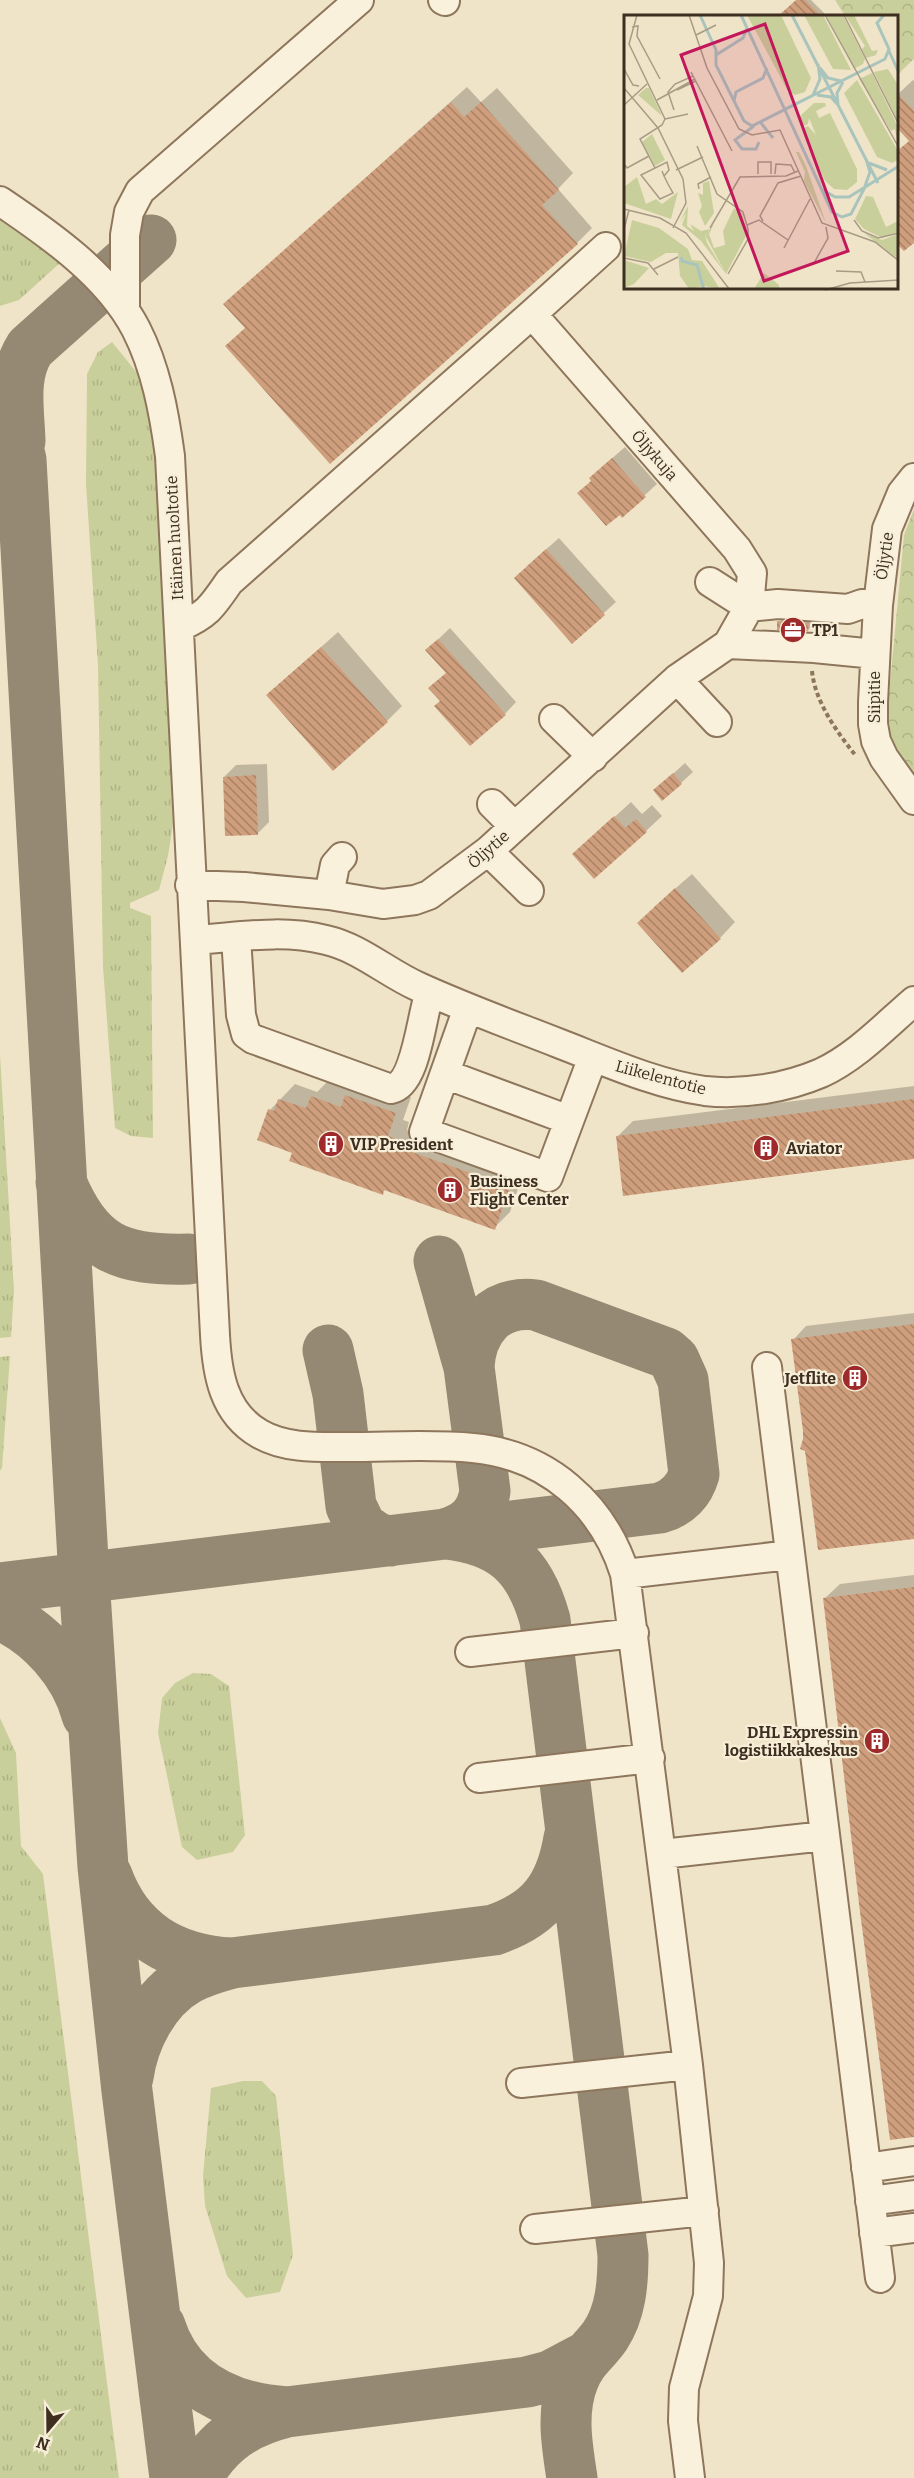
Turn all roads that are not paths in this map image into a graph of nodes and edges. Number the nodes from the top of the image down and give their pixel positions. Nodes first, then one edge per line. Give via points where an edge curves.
1 (359, 0) edge
2 (0, 201) edge
3 (606, 247) dead end
4 (125, 310) junction
5 (532, 314) junction
6 (914, 478) edge
7 (710, 582) dead end
8 (878, 605) junction
9 (749, 607) junction
10 (179, 627) junction
11 (728, 644) junction
12 (875, 654) junction
13 (678, 679) junction
14 (554, 719) dead end
15 (717, 722) dead end
16 (592, 757) junction
17 (914, 800) edge
18 (492, 804) dead end
19 (514, 826) junction
20 (488, 851) junction
21 (342, 857) dead end
22 (190, 885) junction
23 (529, 891) dead end
24 (329, 895) junction
25 (236, 937) junction
26 (195, 940) junction
27 (430, 992) junction
28 (914, 1001) edge
29 (468, 1008) junction
30 (593, 1057) junction
31 (445, 1074) junction
32 (570, 1120) junction
33 (767, 1367) dead end
34 (790, 1555) junction
35 (625, 1574) junction
36 (634, 1633) junction
37 (470, 1652) dead end
38 (650, 1758) junction
39 (479, 1778) dead end
40 (825, 1836) junction
41 (662, 1854) junction
42 (688, 2065) junction
43 (521, 2083) dead end
44 (914, 2161) edge
45 (866, 2168) junction
46 (914, 2195) edge
47 (870, 2201) junction
48 (705, 2211) junction
49 (914, 2228) edge
50 (535, 2229) dead end
51 (874, 2233) junction
52 (880, 2277) dead end
53 (690, 2478) edge

1 - 4 street via 140,191 129,212 124,235
2 - 4 street, Itäinen huoltotie via 83,263
3 - 5 street
4 - 10 street, Itäinen huoltotie via 147,354 163,404 170,456
5 - 9 street, Öljykuja via 737,549 752,573
5 - 10 street via 229,582 200,618
6 - 8 street, Öljytie via 902,492 887,529
7 - 9 street
8 - 9 street via 861,604 848,609 778,604
8 - 12 street, Öljytie
9 - 11 street, Öljytie
10 - 22 street, Itäinen huoltotie
11 - 12 street
11 - 13 street, Öljytie
12 - 17 street, Siipitie via 876,741 884,759
13 - 15 street
13 - 16 street, Öljytie
14 - 16 street
16 - 19 street, Öljytie
18 - 19 street
19 - 20 street, Öljytie
20 - 23 street
20 - 24 street, Öljytie via 444,886 415,900 383,904
21 - 24 street via 335,865
22 - 24 street, Öljytie
22 - 26 street, Itäinen huoltotie
25 - 26 street, Liikelentotie
25 - 27 street, Liikelentotie via 272,933 328,940 351,948
25 - 27 street via 241,1015 246,1034 391,1089 404,1081
26 - 35 street, Itäinen huoltotie via 217,1367 230,1404 259,1434 277,1442 335,1447 471,1448 517,1457 539,1466 580,1497 596,1515 619,1553
27 - 29 street, Liikelentotie
28 - 30 street, Liikelentotie via 860,1048 823,1072 756,1090 706,1091
29 - 30 street, Liikelentotie
29 - 31 street
30 - 32 street
31 - 32 street
31 - 32 street via 424,1132 548,1177
33 - 34 street
34 - 35 street
34 - 40 street
35 - 36 street, Itäinen huoltotie
36 - 37 street
36 - 38 street, Itäinen huoltotie
38 - 39 street
38 - 41 street, Itäinen huoltotie
40 - 41 street
40 - 45 street
41 - 42 street, Itäinen huoltotie
42 - 43 street
42 - 48 street, Itäinen huoltotie
44 - 45 street
45 - 47 street
46 - 47 street
47 - 51 street
48 - 50 street
48 - 53 street, Itäinen huoltotie via 710,2263 708,2296 684,2388 683,2421
49 - 51 street
51 - 52 street

